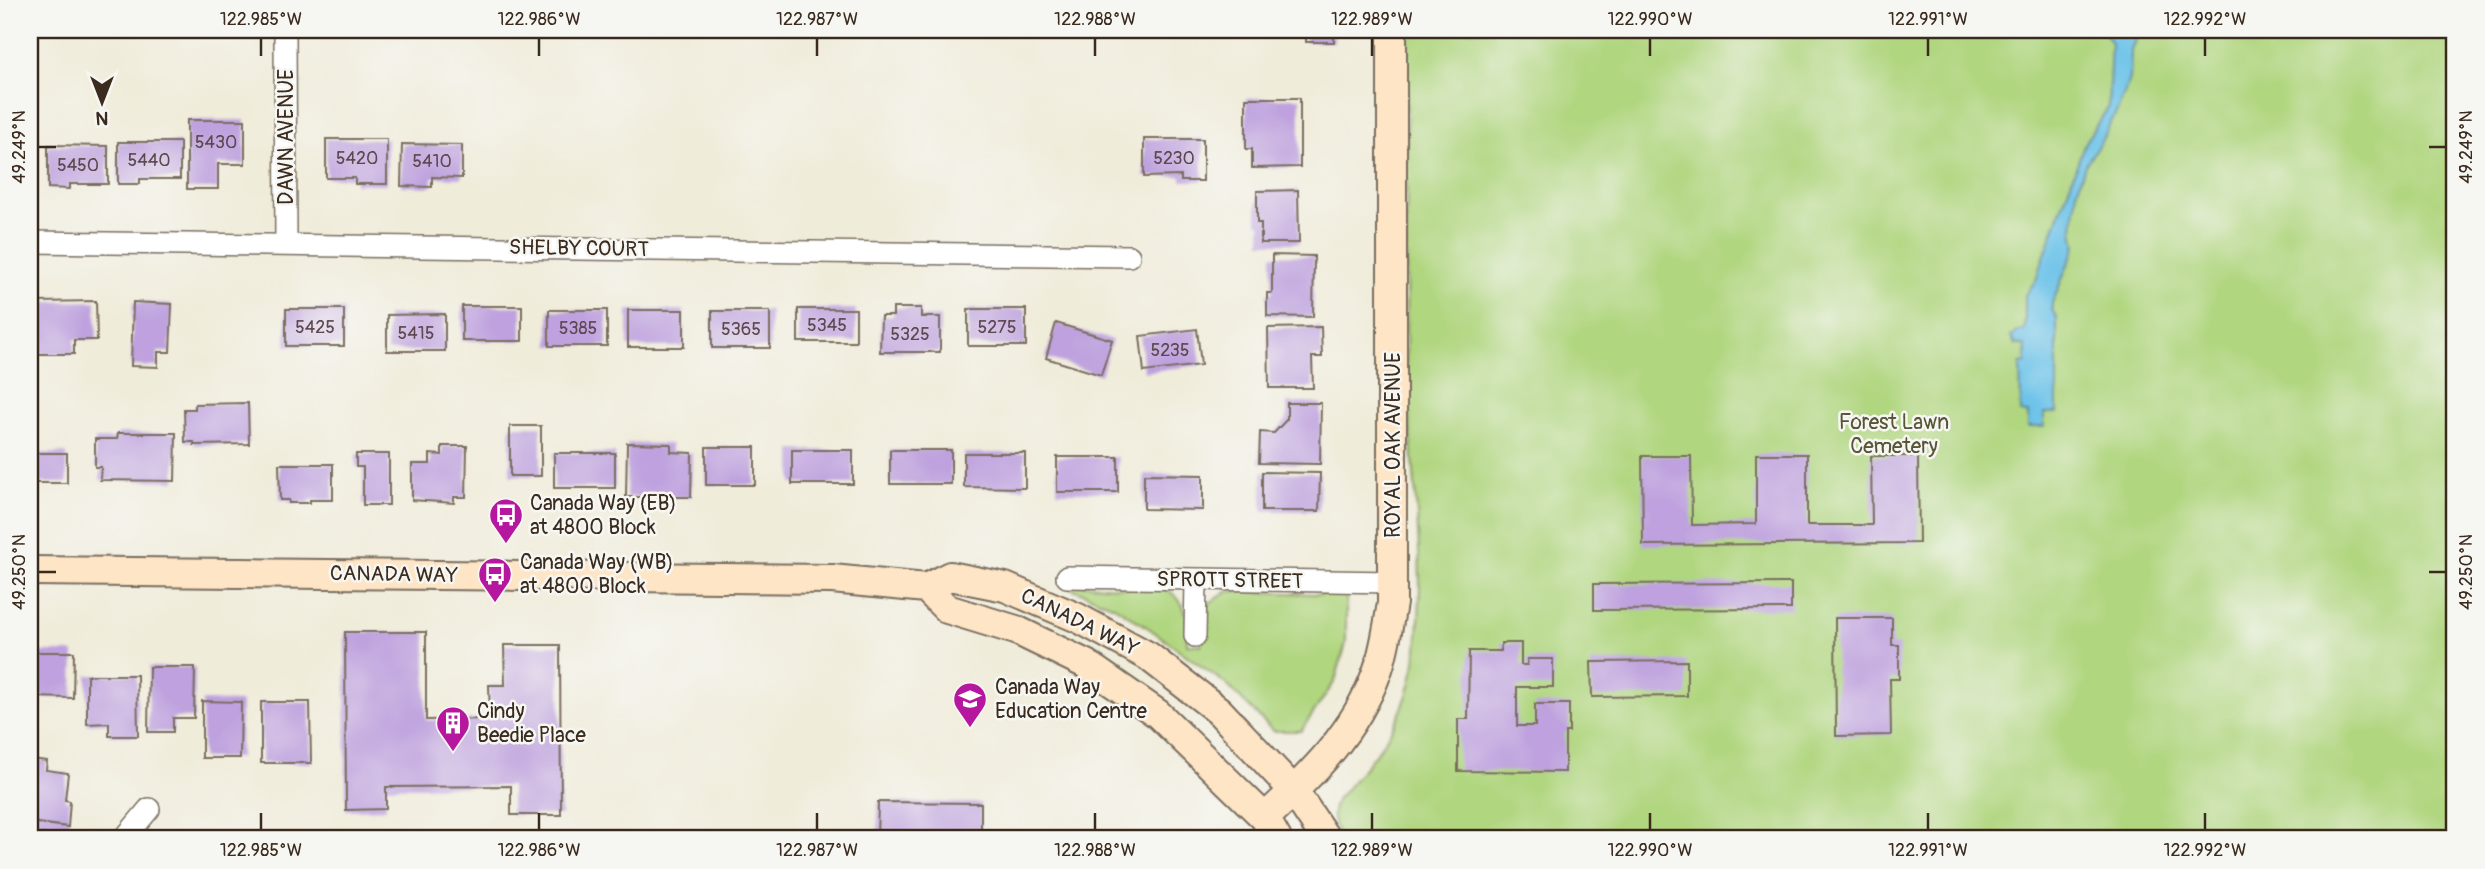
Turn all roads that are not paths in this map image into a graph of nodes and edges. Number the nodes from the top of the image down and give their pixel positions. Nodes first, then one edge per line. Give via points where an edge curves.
1 (285, 30) edge
2 (1392, 30) edge
3 (30, 242) edge
4 (286, 244) junction
5 (1129, 256) dead end
6 (30, 571) edge
7 (1067, 577) dead end
8 (1196, 580) junction
9 (1394, 582) junction
10 (926, 588) junction
11 (1195, 636) dead end
12 (1294, 791) junction
13 (149, 809) dead end
14 (1271, 829) edge
15 (124, 839) edge
16 (1326, 839) edge

1 - 4 street, DAWN AVENUE
2 - 9 main road, ROYAL OAK AVENUE
3 - 4 street, SHELBY COURT
4 - 5 street, SHELBY COURT
6 - 10 main road, CANADA WAY via 832,579
7 - 8 street, SPROTT STREET
8 - 9 street, SPROTT STREET
8 - 11 street
9 - 12 main road, ROYAL OAK AVENUE via 1377,672 1335,749
10 - 12 main road, CANADA WAY via 950,576 1004,587 1078,618 1148,656 1219,711
10 - 14 main road, CANADA WAY via 947,609 1016,630 1122,687 1158,714
12 - 14 main road, ROYAL OAK AVENUE
12 - 16 main road, CANADA WAY
13 - 15 street

